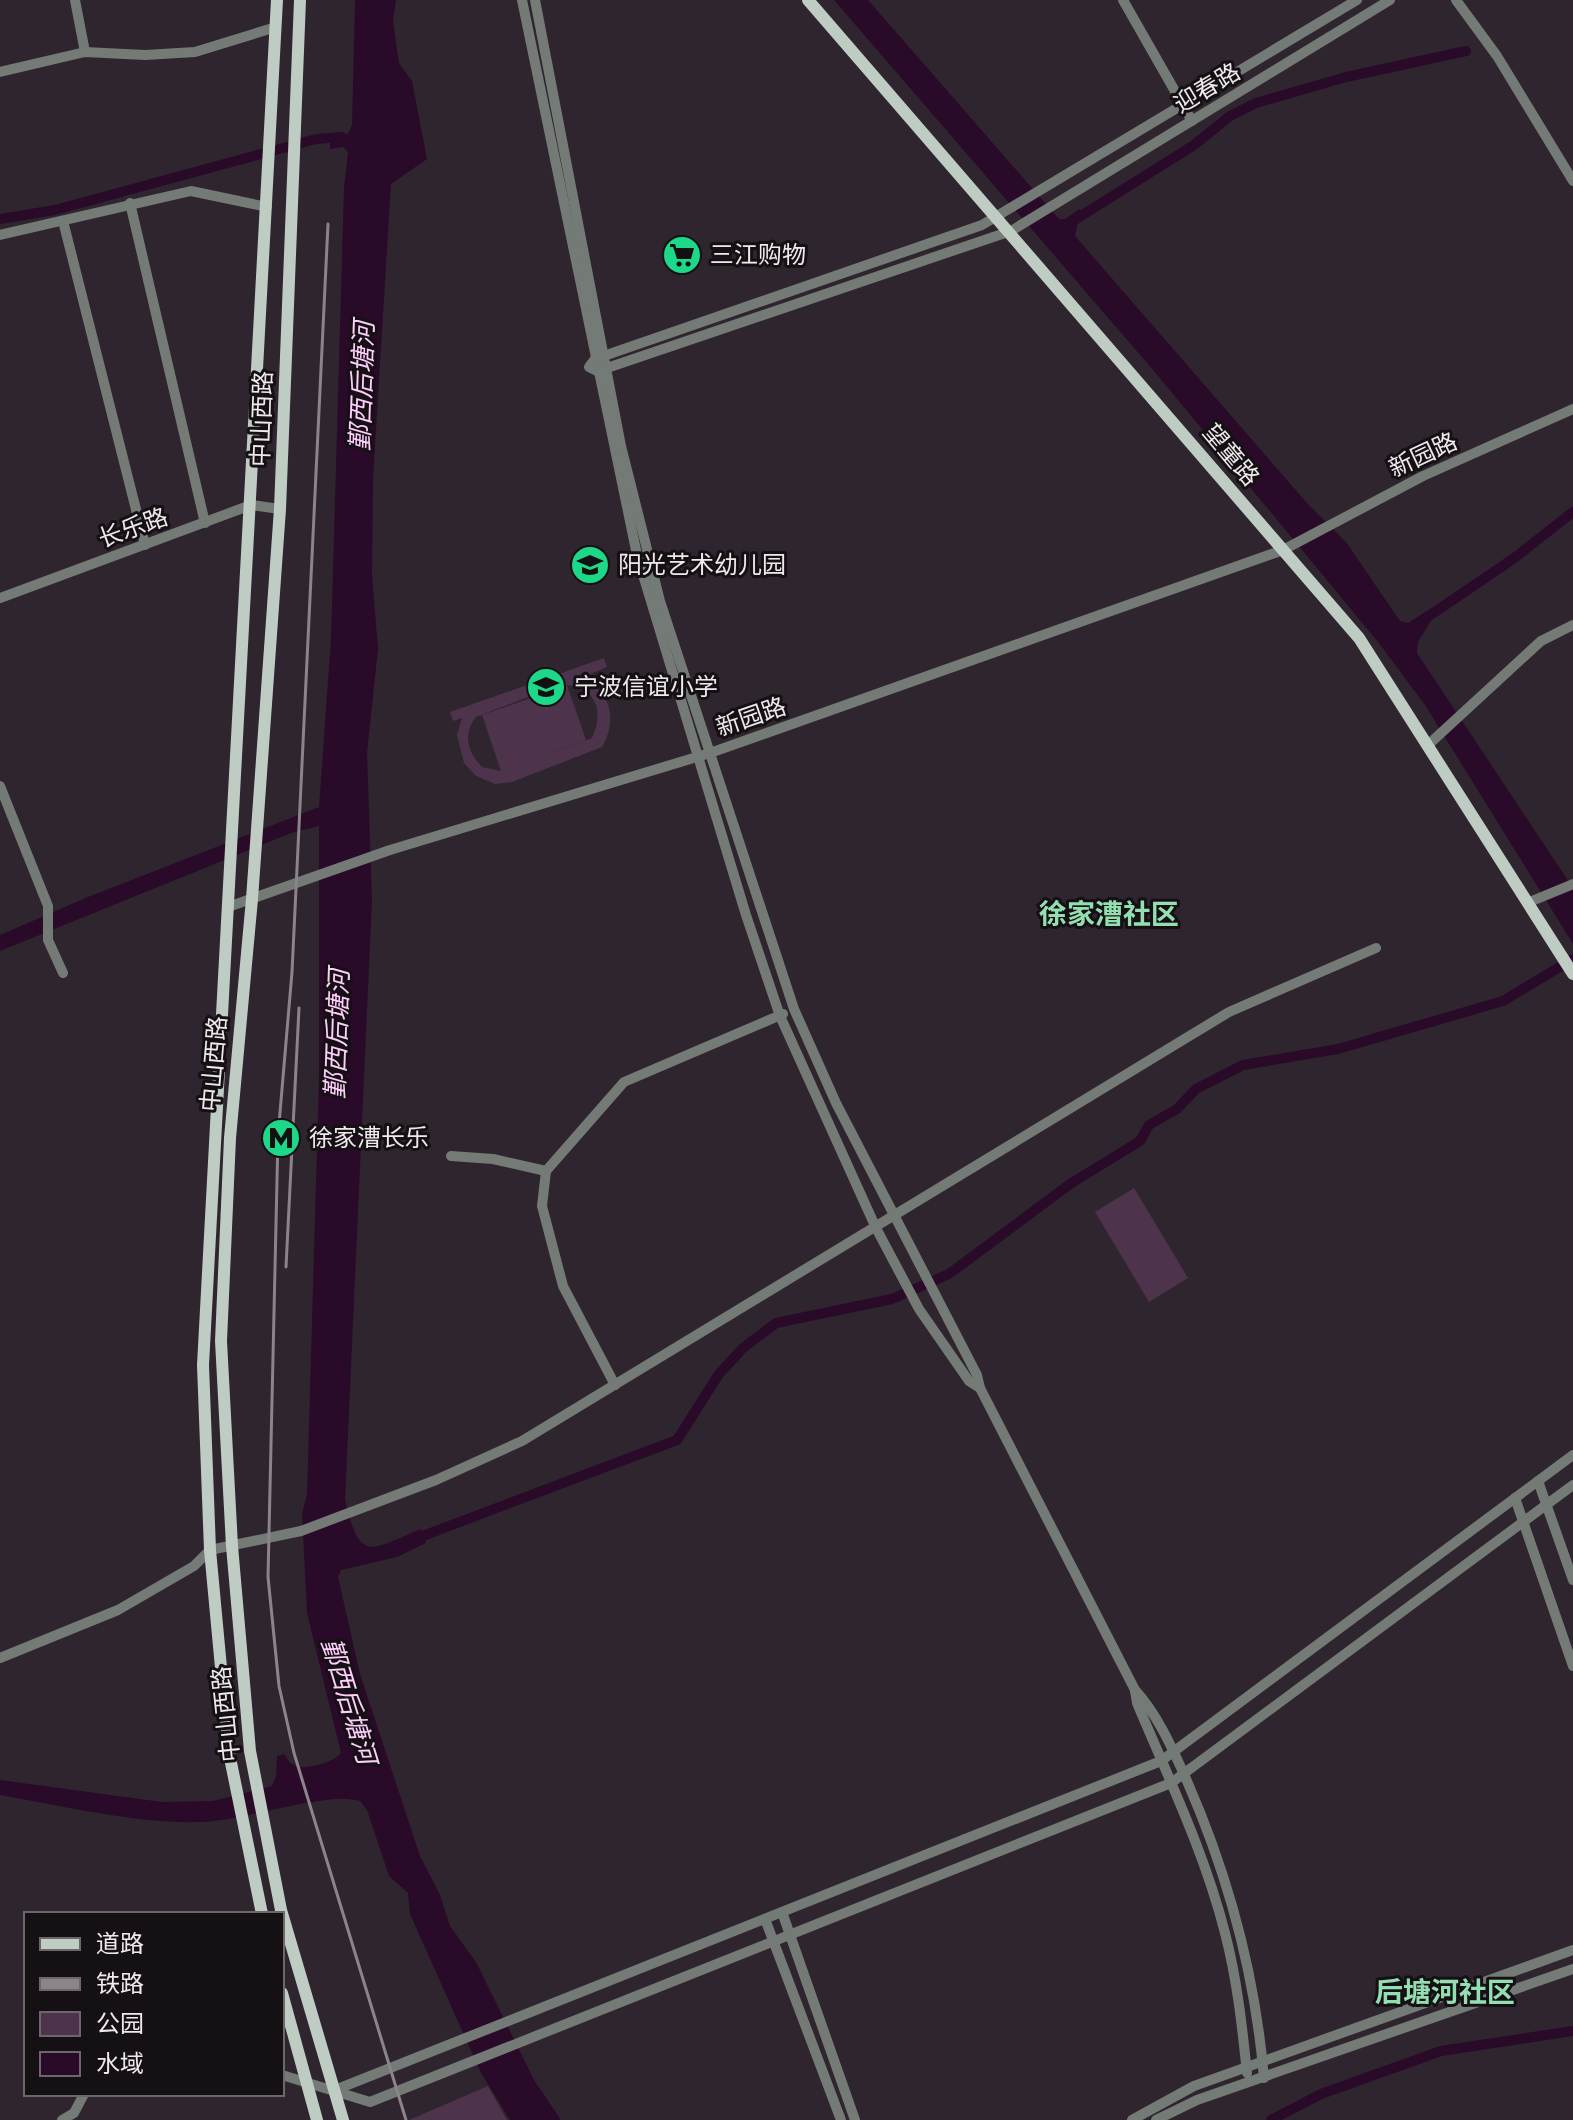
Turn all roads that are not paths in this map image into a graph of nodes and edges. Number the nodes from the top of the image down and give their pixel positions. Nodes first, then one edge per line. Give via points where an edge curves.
1 (75, 0) edge
2 (277, 0) edge
3 (300, 0) edge
4 (522, 0) edge
5 (535, 0) edge
6 (808, 0) edge
7 (1123, 0) edge
8 (1357, 0) edge
9 (1390, 0) edge
10 (1456, 0) edge
11 (276, 27) junction
12 (85, 52) junction
13 (0, 72) edge
14 (1183, 103) junction
15 (1192, 121) junction
16 (1573, 181) edge
17 (130, 203) junction
18 (267, 207) junction
19 (998, 215) junction
20 (63, 221) junction
21 (1011, 231) junction
22 (0, 235) edge
23 (600, 363) junction
24 (1573, 409) edge
25 (251, 505) junction
26 (280, 509) junction
27 (205, 523) junction
28 (145, 545) junction
29 (1288, 548) junction
30 (0, 598) edge
31 (1573, 625) edge
32 (1428, 745) junction
33 (710, 753) junction
34 (696, 757) junction
35 (0, 786) edge
36 (1570, 885) edge
37 (252, 899) junction
38 (1527, 903) junction
39 (228, 907) junction
40 (1376, 948) dead end
41 (63, 973) dead end
42 (1573, 974) edge
43 (794, 1009) junction
44 (780, 1016) junction
45 (451, 1156) dead end
46 (546, 1171) junction
47 (894, 1218) junction
48 (876, 1228) junction
49 (615, 1385) junction
50 (980, 1388) junction
51 (1573, 1455) edge
52 (1538, 1481) junction
53 (1573, 1485) edge
54 (1515, 1498) junction
55 (1547, 1503) junction
56 (1525, 1521) junction
57 (232, 1546) junction
58 (210, 1550) junction
59 (1573, 1580) edge
60 (0, 1658) edge
61 (1573, 1666) edge
62 (1135, 1690) junction
63 (1174, 1753) junction
64 (1161, 1761) junction
65 (1184, 1775) junction
66 (1171, 1783) junction
67 (262, 1912) edge
68 (282, 1912) edge
69 (782, 1912) junction
70 (765, 1919) junction
71 (284, 1920) edge
72 (791, 1932) junction
73 (773, 1940) junction
74 (1573, 1950) edge
75 (1573, 1969) edge
76 (284, 2001) edge
77 (1263, 2063) junction
78 (1246, 2068) junction
79 (284, 2075) edge
80 (1264, 2078) junction
81 (305, 2080) junction
82 (1248, 2083) junction
83 (335, 2090) junction
84 (83, 2096) edge
85 (62, 2120) edge
86 (317, 2120) edge
87 (343, 2120) edge
88 (841, 2120) edge
89 (855, 2120) edge
90 (1132, 2120) edge
91 (1156, 2120) edge

1 - 12 street
2 - 11 main road, 中山西路
3 - 26 main road, 中山西路
4 - 23 street
5 - 23 street
6 - 19 main road, 望童路
7 - 14 street
8 - 14 street, 迎春路
9 - 15 street, 迎春路
10 - 16 street via 1497,56
11 - 12 street via 195,52
11 - 18 main road, 中山西路
12 - 13 street
14 - 15 street
14 - 19 street, 迎春路
15 - 21 street, 迎春路
17 - 18 street via 191,191
17 - 20 street
17 - 27 street
18 - 25 main road, 中山西路
19 - 21 main road, 望童路
19 - 23 street, 迎春路
20 - 22 street
20 - 28 street
21 - 23 street, 迎春路
21 - 29 main road, 望童路
23 - 33 street via 646,551
23 - 34 street via 637,555
24 - 29 street, 新园路 via 1423,476
25 - 26 street, 长乐路
25 - 27 street, 长乐路
25 - 39 main road, 中山西路
26 - 37 main road, 中山西路
27 - 28 street, 长乐路
28 - 30 street, 长乐路
29 - 32 main road, 望童路 via 1359,638
29 - 33 street, 新园路
31 - 32 street via 1541,641
32 - 38 main road, 望童路
33 - 34 street, 新园路
33 - 43 street
34 - 37 street, 新园路 via 390,850
34 - 44 street
35 - 41 street via 48,906 48,940
36 - 38 street
37 - 39 street, 新园路
37 - 57 main road, 中山西路 via 230,1138 221,1341
38 - 42 main road, 望童路
39 - 58 main road, 中山西路 via 203,1365
40 - 47 street via 1229,1012
43 - 44 street
43 - 47 street
44 - 46 street via 624,1082
44 - 48 street
45 - 46 street
46 - 49 street via 542,1206 563,1286
47 - 48 street
47 - 50 street
48 - 49 street
48 - 50 street via 919,1309 969,1381
49 - 57 street via 522,1441 356,1511 301,1531
50 - 62 street
51 - 52 street
52 - 54 street
52 - 55 street
53 - 55 street
54 - 56 street
54 - 63 street
55 - 56 street
55 - 59 street
56 - 61 street
56 - 65 street
57 - 58 street
57 - 68 main road, 中山西路 via 250,1751
58 - 60 street via 194,1566 118,1610
58 - 67 main road, 中山西路 via 229,1753
62 - 63 street
62 - 64 street
63 - 64 street
63 - 65 street
64 - 66 street
64 - 69 street
65 - 66 street
65 - 77 street via 1242,1935
66 - 72 street
66 - 78 street via 1225,1933 1240,2002
69 - 70 street
69 - 72 street
70 - 73 street
70 - 83 street
71 - 83 main road, 中山西路
72 - 73 street
72 - 89 street
73 - 83 street via 370,2102
73 - 88 street
74 - 77 street
75 - 80 street
76 - 81 main road
77 - 78 street
77 - 80 street
78 - 82 street
78 - 90 street via 1194,2086
79 - 81 street
80 - 82 street
81 - 83 street
81 - 86 main road
82 - 91 street
83 - 87 main road, 中山西路
84 - 85 street via 74,2113

